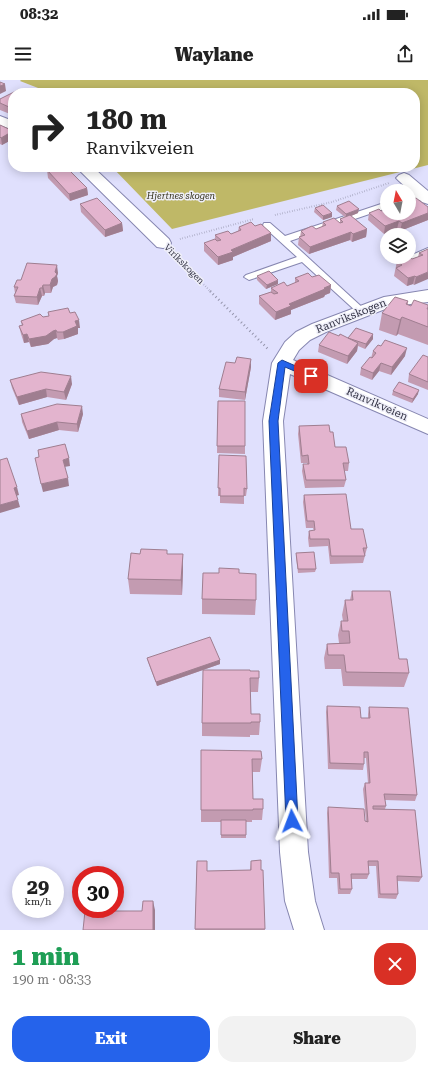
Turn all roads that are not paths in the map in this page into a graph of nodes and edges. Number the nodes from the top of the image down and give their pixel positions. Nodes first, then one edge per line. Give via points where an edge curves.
1 (89, 172) edge
2 (404, 178) road end
3 (426, 198) edge
4 (416, 199) edge
5 (380, 207) edge
6 (263, 221) road end
7 (283, 240) junction
8 (163, 243) road end
9 (428, 251) edge
10 (416, 256) edge
11 (303, 258) junction
12 (249, 277) dead end
13 (428, 296) edge
14 (361, 311) junction
15 (282, 363) junction
16 (428, 427) edge
17 (309, 930) edge

1 - 8 street, Virikskogen
2 - 3 street
3 - 4 lane
5 - 7 lane
6 - 7 lane
7 - 11 lane
9 - 10 lane
11 - 12 lane
11 - 14 lane via 317,275
13 - 14 street, Ranvikskogen via 390,301
14 - 15 street, Ranvikskogen via 303,336 292,346
15 - 16 street, Ranvikveien
15 - 17 street, Ranvikskogen via 273,421 294,852 297,890

